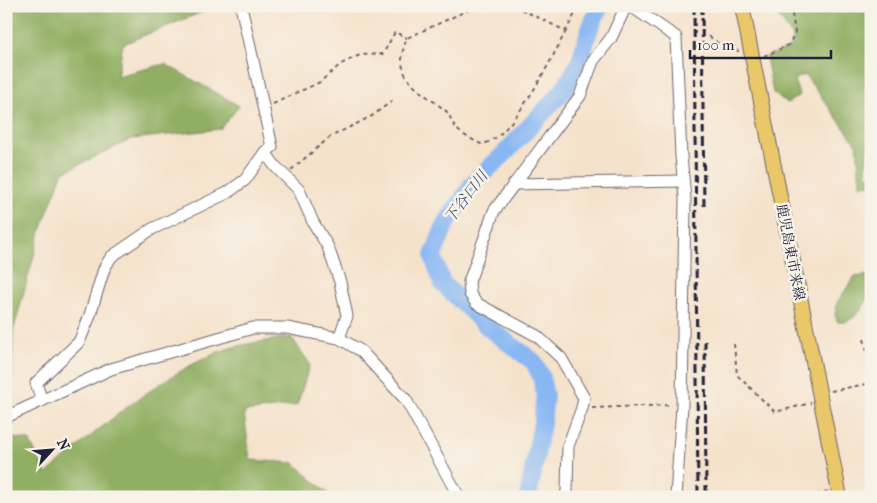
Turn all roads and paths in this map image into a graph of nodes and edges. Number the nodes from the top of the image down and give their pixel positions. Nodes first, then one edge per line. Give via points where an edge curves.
1 (242, 6) edge
2 (477, 6) edge
3 (514, 6) edge
4 (579, 6) edge
5 (626, 6) edge
6 (742, 6) edge
7 (792, 14) dead end
8 (566, 31) junction
9 (708, 36) dead end
10 (407, 38) junction
11 (752, 55) junction
12 (396, 98) dead end
13 (264, 108) junction
14 (265, 152) junction
15 (285, 176) junction
16 (683, 181) junction
17 (514, 184) junction
18 (339, 338) junction
19 (864, 339) dead end
20 (734, 344) dead end
21 (871, 368) edge
22 (871, 384) edge
23 (820, 397) junction
24 (42, 401) junction
25 (682, 405) junction
26 (582, 408) junction
27 (6, 417) edge
28 (839, 492) edge
29 (459, 497) edge
30 (564, 497) edge
31 (676, 497) edge
32 (809, 497) edge

1 - 13 street
2 - 10 path
3 - 8 path
4 - 8 path
5 - 16 street via 635,8 676,37
5 - 17 street via 611,38 593,61 580,96
6 - 11 main road, 鹿児島東市来線
7 - 11 path via 795,32 789,45
8 - 10 path via 533,94 488,144 481,144 456,129 447,112 419,92 410,81 403,68 402,57
9 - 11 path via 724,48
10 - 13 path via 395,32 383,54 360,54 340,64 320,82
11 - 23 main road, 鹿児島東市来線
12 - 15 path via 372,116 330,137
13 - 14 street via 272,147
14 - 15 street
14 - 24 street via 245,180 228,193 152,229 111,258 104,269 79,342 36,384
15 - 18 street via 299,190 334,264 347,316
16 - 17 street
16 - 25 street
17 - 26 street via 494,210 470,282 470,294 476,303 537,336 561,358 584,398
18 - 24 street via 287,328 253,328 111,369
18 - 29 street via 361,351 406,400
19 - 21 path
20 - 23 path via 737,375 775,412
22 - 23 path
23 - 28 main road, 鹿児島東市来線
24 - 27 street
25 - 26 path
25 - 31 street
26 - 30 street via 568,446
28 - 32 path

